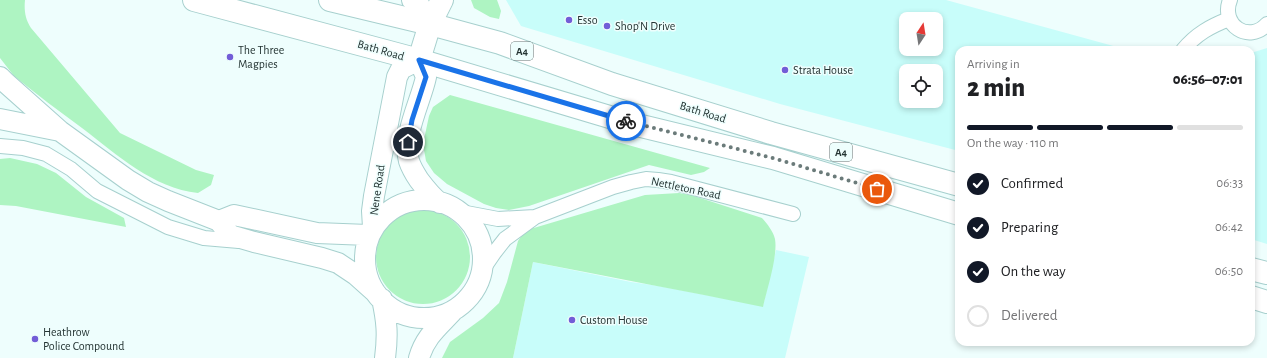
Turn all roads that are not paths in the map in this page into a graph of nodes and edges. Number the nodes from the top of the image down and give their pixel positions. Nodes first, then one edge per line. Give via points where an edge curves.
1 (194, 0) edge
2 (330, 0) edge
3 (412, 0) edge
4 (442, 0) edge
5 (1230, 0) edge
6 (1229, 19) junction
7 (430, 24) junction
8 (1267, 24) edge
9 (1186, 46) edge
10 (419, 60) junction
11 (0, 77) edge
12 (0, 119) edge
13 (60, 131) junction
14 (0, 146) edge
15 (949, 180) edge
16 (440, 203) junction
17 (461, 212) junction
18 (955, 213) edge
19 (793, 214) dead end
20 (535, 217) junction
21 (219, 221) junction
22 (371, 231) junction
23 (254, 242) junction
24 (1255, 270) edge
25 (481, 272) junction
26 (1267, 273) edge
27 (378, 296) junction
28 (1255, 298) edge
29 (1267, 302) edge
30 (452, 312) junction
31 (385, 358) edge
32 (419, 358) edge

1 - 10 main road, Bath Road / A4
2 - 7 main road, Bath Road / A4
3 - 7 street via 420,6
4 - 7 main road
5 - 6 street
6 - 8 street via 1239,30 1246,32 1254,32
6 - 9 street via 1208,27
7 - 10 main road
7 - 15 main road, Bath Road / A4 via 500,43 612,84 771,133
10 - 16 street via 426,77 409,134 409,160 427,191
10 - 18 main road, Bath Road / A4 via 633,124 773,158
10 - 22 street, Nene Road via 401,69 397,76 374,196
11 - 13 street
12 - 13 street
13 - 21 street via 134,184 168,201
14 - 23 street via 46,154 97,191 168,228 204,238
16 - 17 street
16 - 22 street via 407,201 396,205 386,211
17 - 20 street, Nettleton Road via 498,219
17 - 25 street via 476,228 480,238
19 - 20 street, Nettleton Road via 671,182 646,179 613,187
20 - 25 street, Nettleton Road via 505,239
21 - 22 street via 234,215 317,233
21 - 23 street via 230,235
22 - 27 street via 365,248 365,259 370,282
23 - 27 street via 338,263 356,275
24 - 26 main road
25 - 30 street via 476,288 459,308
27 - 30 street via 407,316 430,318
27 - 31 street via 387,324
28 - 29 main road
30 - 32 street via 426,339

